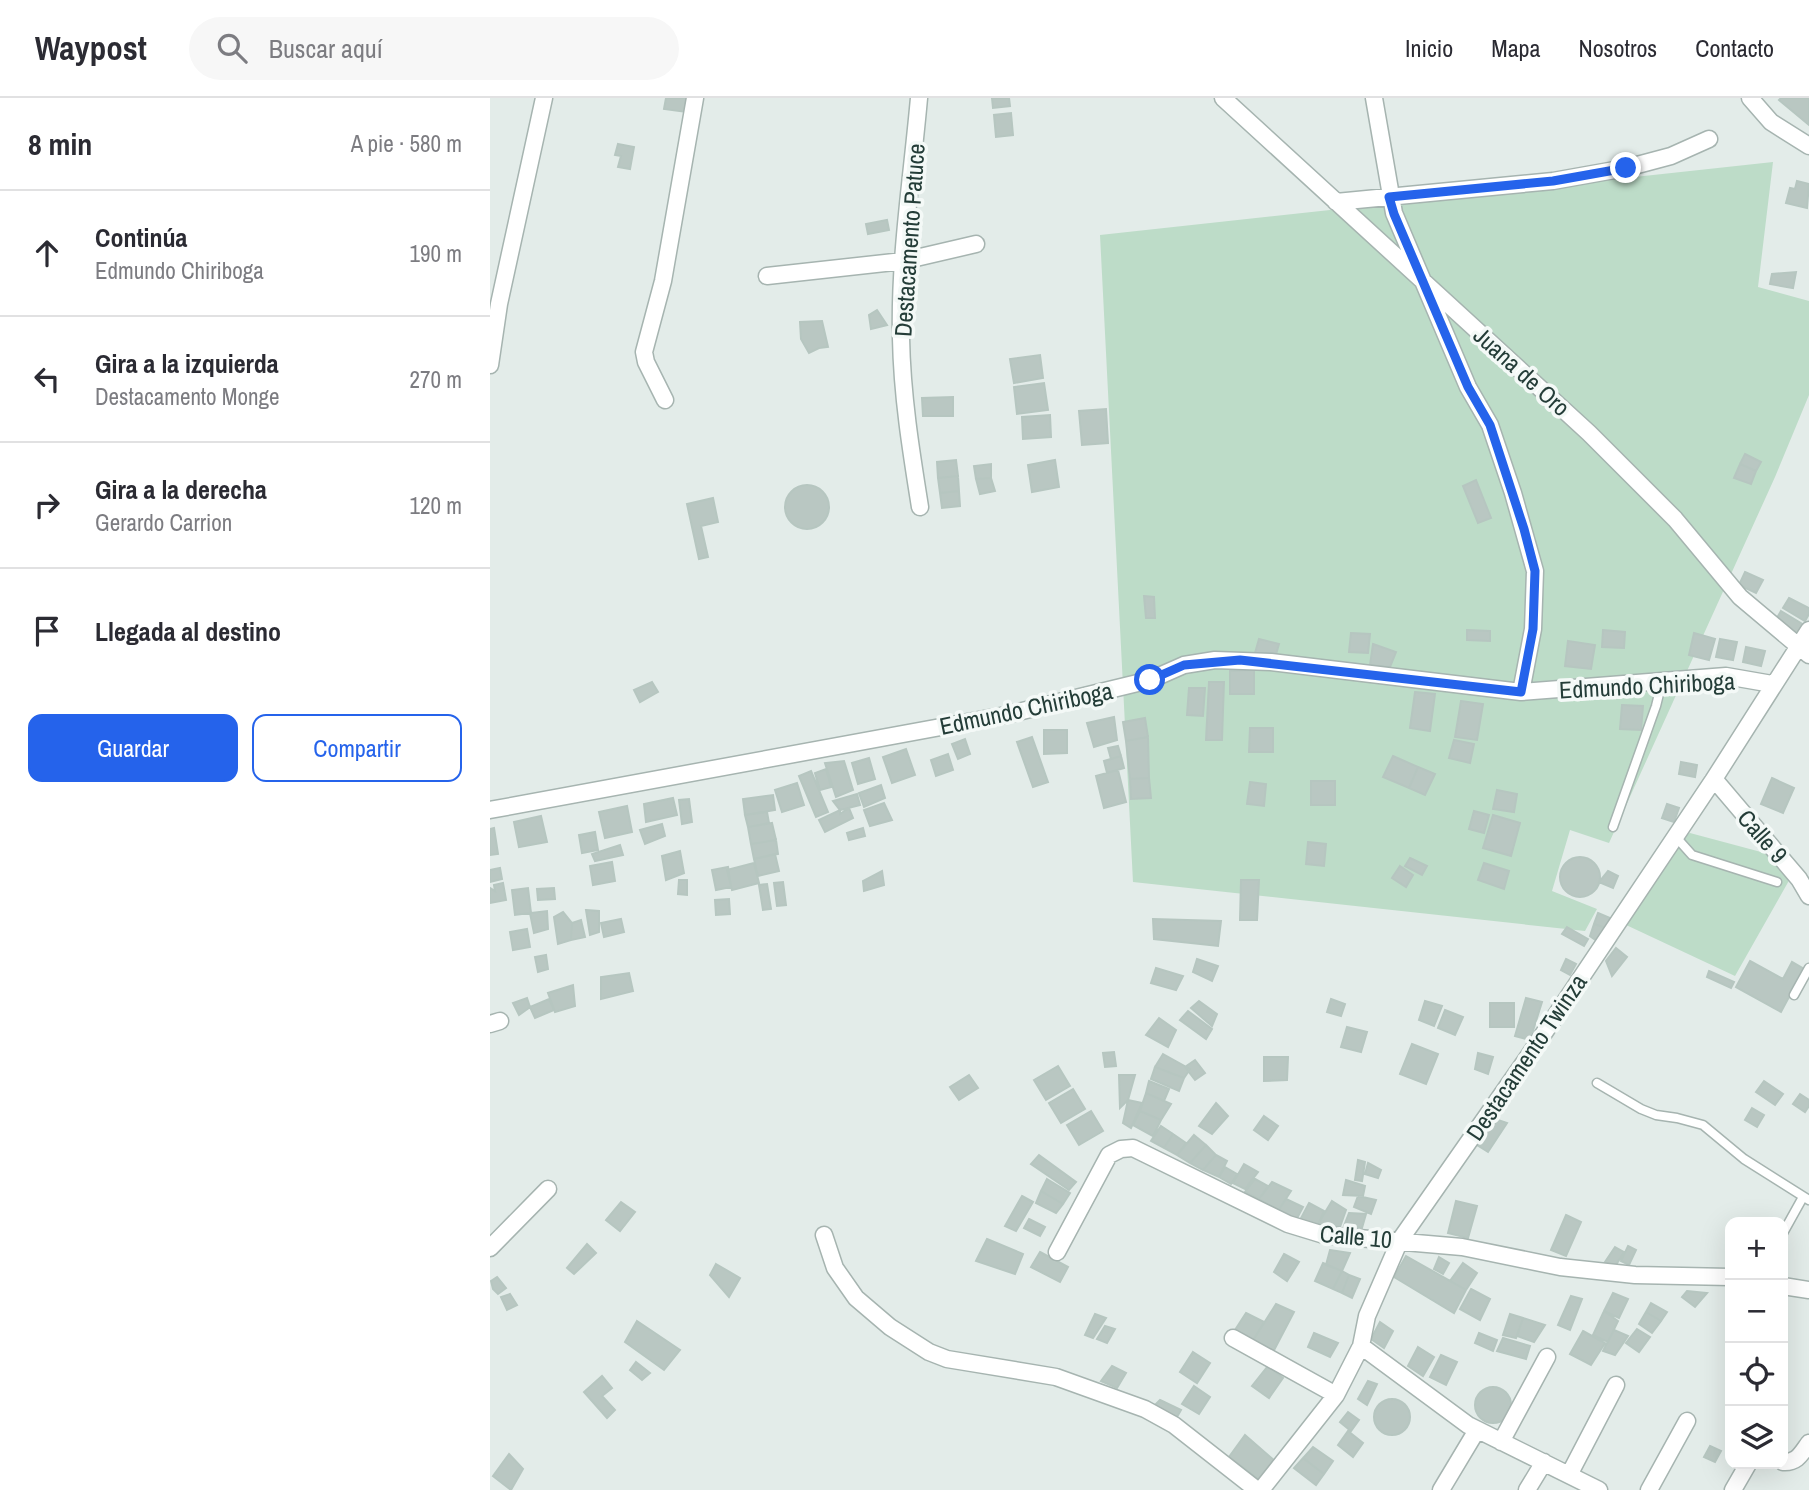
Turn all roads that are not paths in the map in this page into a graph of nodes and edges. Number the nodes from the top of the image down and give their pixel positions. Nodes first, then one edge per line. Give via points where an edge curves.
1 (544, 98) edge
2 (695, 98) edge
3 (919, 98) edge
4 (1223, 98) edge
5 (1374, 98) edge
6 (1756, 100) edge
7 (1709, 139) dead end
8 (1809, 146) edge
9 (1389, 197) junction
10 (1336, 202) junction
11 (976, 244) dead end
12 (903, 261) junction
13 (767, 276) dead end
14 (1422, 280) junction
15 (494, 305) edge
16 (490, 365) edge
17 (665, 400) dead end
18 (920, 507) dead end
19 (1809, 630) edge
20 (1804, 650) edge
21 (1662, 682) junction
22 (1772, 684) junction
23 (1521, 692) junction
24 (1714, 779) junction
25 (490, 810) edge
26 (1613, 827) dead end
27 (1675, 836) junction
28 (1777, 882) dead end
29 (1809, 896) edge
30 (1809, 968) edge
31 (1794, 995) dead end
32 (1597, 1083) dead end
33 (548, 1189) dead end
34 (1806, 1199) edge
35 (1788, 1226) edge
36 (824, 1236) dead end
37 (1400, 1240) junction
38 (490, 1248) edge
39 (1057, 1252) dead end
40 (1725, 1277) edge
41 (1788, 1287) edge
42 (1809, 1290) edge
43 (1233, 1338) dead end
44 (1361, 1346) junction
45 (1547, 1357) dead end
46 (1616, 1385) dead end
47 (1336, 1395) junction
48 (1688, 1420) dead end
49 (1477, 1430) junction
50 (1502, 1442) junction
51 (1809, 1443) edge
52 (1544, 1462) junction
53 (1788, 1462) edge
54 (1745, 1469) edge
55 (1569, 1475) junction
56 (1259, 1490) edge
57 (1441, 1490) edge
58 (1527, 1490) edge
59 (1599, 1490) edge
60 (1649, 1490) edge
61 (1733, 1490) edge

1 - 15 street
2 - 17 street via 663,281 644,352
3 - 12 street, Destacamento Patuce
4 - 10 street, Juana de Oro
5 - 9 street
6 - 8 street via 1772,122
7 - 9 street via 1671,156 1614,170 1553,181
9 - 10 street
9 - 14 street
10 - 14 street, Juana de Oro
11 - 12 street
12 - 13 street
12 - 18 street, Destacamento Patuce via 901,350
14 - 20 street, Juana de Oro via 1589,433 1675,519 1740,597
14 - 23 street via 1468,387 1490,425 1535,571 1533,629
15 - 16 street
19 - 20 street, Destacamento Twinza
20 - 22 street, Destacamento Twinza
21 - 22 street, Edmundo Chiriboga via 1726,676
21 - 23 street, Edmundo Chiriboga
21 - 26 lane
22 - 24 street, Destacamento Twinza
23 - 25 street, Edmundo Chiriboga via 1271,662 1215,660 1006,715
24 - 27 street, Destacamento Twinza
24 - 29 street, Calle 9 via 1800,879
27 - 28 lane via 1692,855
27 - 37 street, Destacamento Twinza
30 - 31 lane
32 - 34 lane via 1656,1115 1703,1125 1744,1159
33 - 38 street
34 - 35 lane
36 - 56 street via 835,1268 856,1298 929,1352 1056,1377 1145,1409 1174,1425
37 - 39 street, Calle 10 via 1305,1231 1133,1148 1109,1155
37 - 40 street, Calle 10 via 1635,1275
37 - 44 street, Destacamento Twinza via 1367,1316
41 - 42 street
43 - 47 street
44 - 47 street, Destacamento Twinza
44 - 49 street
45 - 50 street
46 - 55 street
47 - 56 street, Destacamento Twinza
48 - 60 street
49 - 50 street
49 - 57 street
50 - 52 street
51 - 53 street via 1798,1458
52 - 55 street
52 - 58 street
54 - 61 street
55 - 59 street

